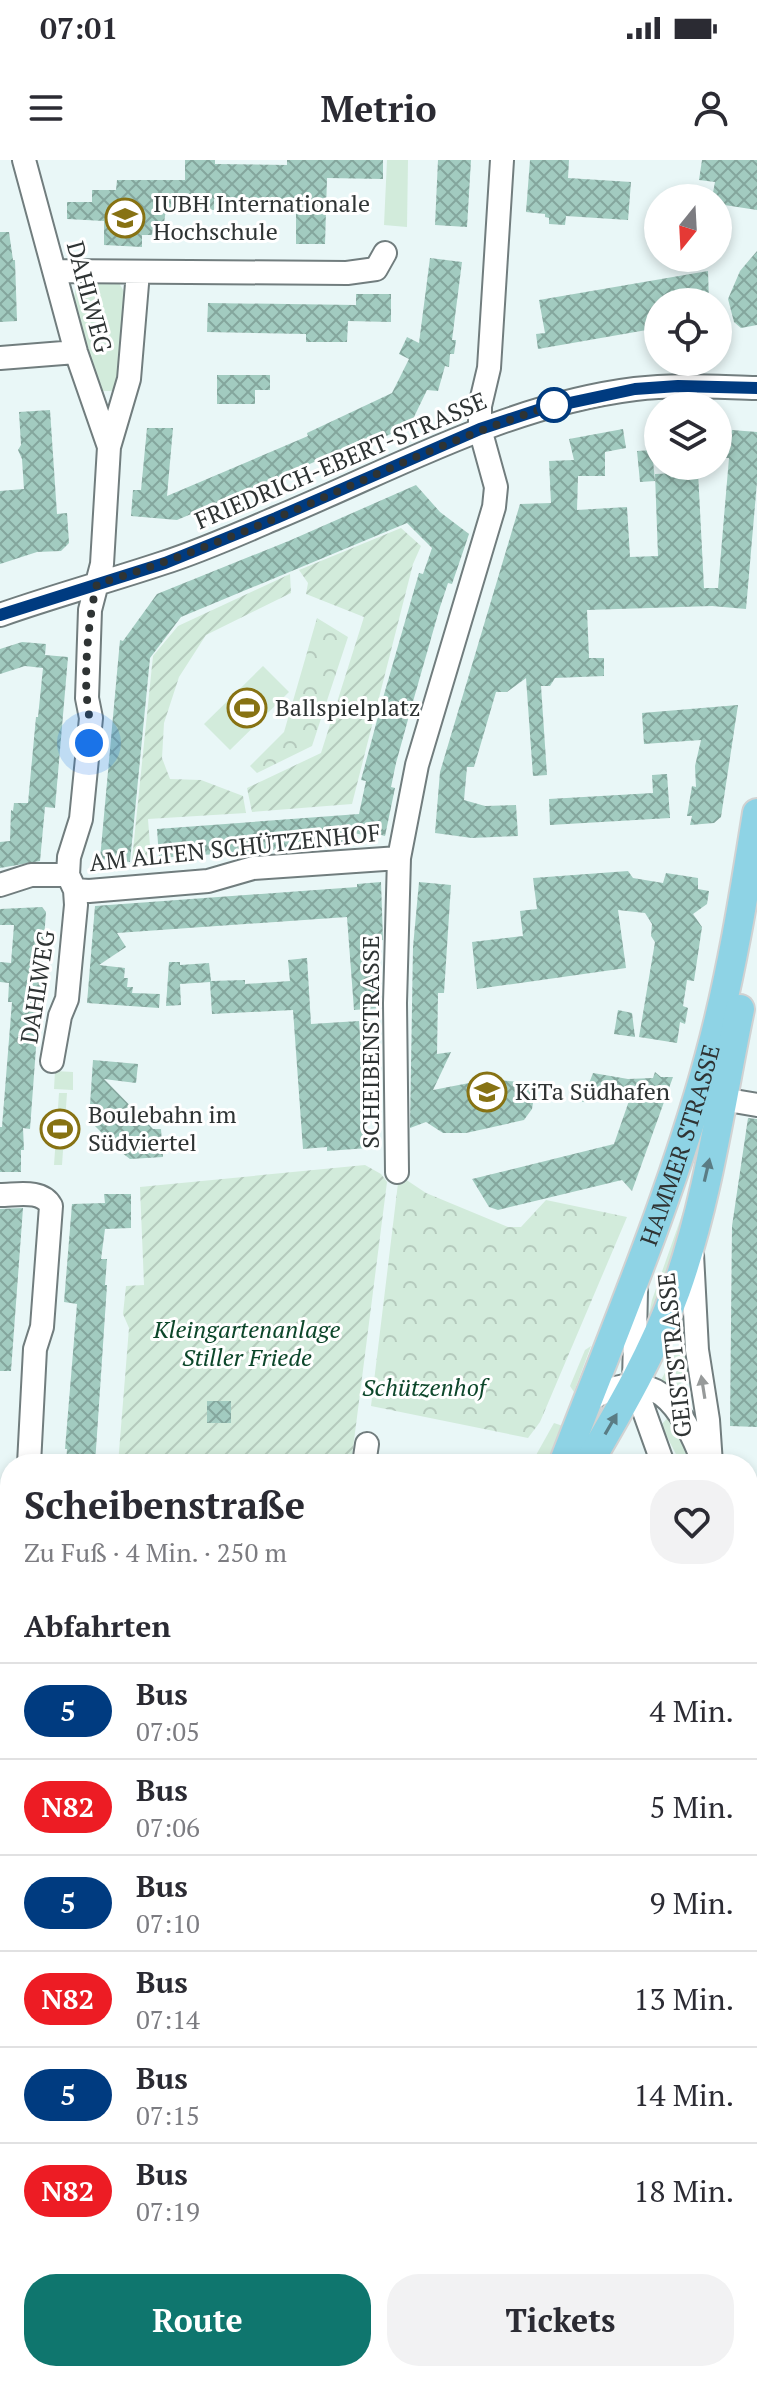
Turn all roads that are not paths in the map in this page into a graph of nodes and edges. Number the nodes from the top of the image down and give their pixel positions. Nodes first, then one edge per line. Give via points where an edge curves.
1 (24, 160) edge
2 (502, 160) edge
3 (385, 253) dead end
4 (55, 271) junction
5 (138, 272) junction
6 (76, 352) junction
7 (0, 358) edge
8 (757, 388) edge
9 (480, 429) junction
10 (109, 447) junction
11 (97, 584) junction
12 (0, 615) edge
13 (757, 813) edge
14 (399, 858) junction
15 (72, 882) junction
16 (0, 885) edge
17 (757, 917) edge
18 (52, 1061) dead end
19 (722, 1099) junction
20 (757, 1105) edge
21 (397, 1172) dead end
22 (0, 1195) edge
23 (691, 1242) junction
24 (639, 1266) junction
25 (634, 1383) junction
26 (586, 1402) junction
27 (30, 1454) edge
28 (567, 1454) edge
29 (594, 1454) edge
30 (659, 1454) edge
31 (699, 1454) edge
32 (710, 1454) edge

1 - 4 street, DAHLWEG
2 - 9 street, SCHEIBENSTRASSE
3 - 5 street via 376,269 347,273
4 - 5 street
4 - 6 street, DAHLWEG
5 - 10 street, DAHLWEG via 129,379
6 - 7 street
6 - 10 street, DAHLWEG
8 - 9 street, FRIEDRICH-EBERT-STRASSE via 635,389 561,403
9 - 11 street, FRIEDRICH-EBERT-STRASSE via 262,524
9 - 14 street, SCHEIBENSTRASSE via 496,487 494,507 417,765
10 - 11 street, DAHLWEG
11 - 12 street, FRIEDRICH-EBERT-STRASSE
11 - 15 street, DAHLWEG via 90,610 90,732 81,819 69,857
13 - 24 main road, HAMMER STRASSE via 709,1059
14 - 15 street, AM ALTEN SCHÜTZENHOF via 253,868 208,881 89,891
14 - 21 street, SCHEIBENSTRASSE
15 - 16 street, AM ALTEN SCHÜTZENHOF via 31,875
15 - 18 street, DAHLWEG via 67,999
17 - 19 main road, HAMMER STRASSE
19 - 20 street
23 -> 19 main road, HAMMER STRASSE
22 - 27 street via 41,1195 51,1206
23 - 25 main road, HAMMER STRASSE
32 -> 23 street, GEISTSTRASSE
24 - 25 street, GEISTSTRASSE
24 - 26 main road, HAMMER STRASSE
25 - 26 street
29 -> 25 main road, HAMMER STRASSE
25 - 30 street, GEISTSTRASSE
25 - 31 street via 663,1396 679,1411
26 - 28 main road, HAMMER STRASSE

